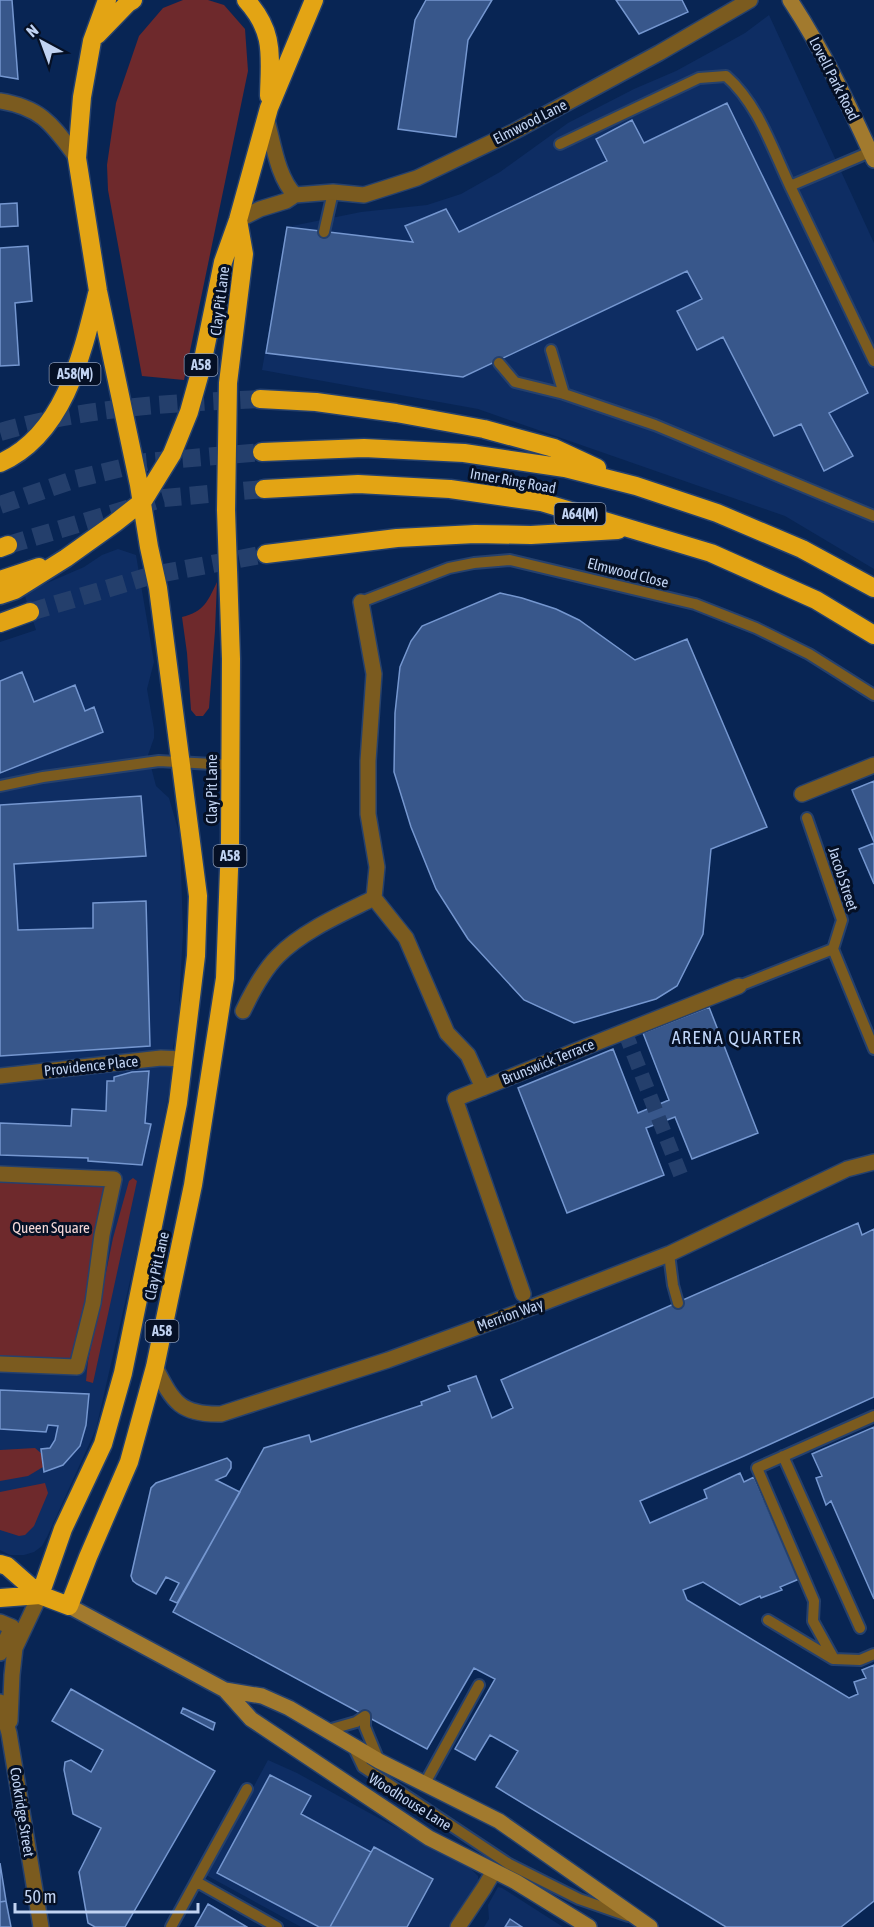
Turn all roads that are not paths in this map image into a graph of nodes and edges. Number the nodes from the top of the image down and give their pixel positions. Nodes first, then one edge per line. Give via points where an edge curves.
1 (108, 0) edge
2 (133, 0) edge
3 (246, 0) edge
4 (314, 0) edge
5 (750, 0) edge
6 (790, 0) edge
7 (92, 41) junction
8 (0, 101) edge
9 (268, 112) junction
10 (560, 144) dead end
11 (872, 156) edge
12 (77, 158) junction
13 (790, 186) junction
14 (333, 192) junction
15 (295, 195) junction
16 (238, 220) junction
17 (324, 232) dead end
18 (98, 291) junction
19 (550, 351) dead end
20 (874, 361) edge
21 (500, 363) dead end
22 (564, 394) junction
23 (260, 399) tunnel mouth
24 (262, 452) tunnel mouth
25 (0, 463) edge
26 (636, 486) junction
27 (264, 489) tunnel mouth
28 (143, 501) junction
29 (874, 516) edge
30 (116, 523) junction
31 (629, 529) junction
32 (149, 547) junction
33 (266, 554) tunnel mouth
34 (66, 558) junction
35 (0, 580) edge
36 (874, 588) edge
37 (0, 595) edge
38 (361, 602) joint
39 (30, 612) tunnel mouth
40 (0, 623) edge
41 (874, 635) edge
42 (874, 695) edge
43 (181, 762) junction
44 (230, 765) junction
45 (874, 765) edge
46 (0, 786) edge
47 (802, 794) dead end
48 (807, 818) dead end
49 (374, 898) junction
50 (833, 949) junction
51 (739, 986) joint
52 (243, 1011) dead end
53 (874, 1049) edge
54 (183, 1059) junction
55 (0, 1076) edge
56 (483, 1088) junction
57 (874, 1162) edge
58 (0, 1174) edge
59 (669, 1254) junction
60 (523, 1294) dead end
61 (678, 1303) dead end
62 (0, 1364) edge
63 (155, 1367) junction
64 (874, 1416) edge
65 (783, 1456) junction
66 (0, 1564) edge
67 (40, 1595) junction
68 (0, 1598) edge
69 (69, 1606) junction
70 (768, 1620) dead end
71 (0, 1622) edge
72 (860, 1628) dead end
73 (0, 1653) edge
74 (874, 1654) edge
75 (834, 1659) junction
76 (479, 1685) dead end
77 (225, 1690) junction
78 (0, 1702) edge
79 (328, 1731) junction
80 (9, 1733) junction
81 (352, 1746) junction
82 (379, 1761) junction
83 (424, 1785) junction
84 (247, 1790) dead end
85 (494, 1871) junction
86 (196, 1881) junction
87 (644, 1923) edge
88 (41, 1927) edge
89 (171, 1927) edge
90 (277, 1927) edge
91 (458, 1927) edge
92 (588, 1927) edge

1 - 7 highway, Clay Pit Lane / A58
2 - 7 highway
3 - 9 highway via 266,30 270,51
4 - 9 highway, Clay Pit Lane / A58
5 - 14 street, Elmwood Lane via 535,120 417,178 364,195
6 - 11 street, Lovell Park Road via 827,63
7 - 12 highway, Clay Pit Lane / A58
8 - 12 street via 28,108 44,118
9 - 15 street via 280,171
9 - 16 highway, Clay Pit Lane / A58
10 - 13 lane via 699,78 726,76 740,88 754,110
11 - 13 lane
12 - 18 highway, Clay Pit Lane / A58
13 - 20 lane
14 - 15 street, Elmwood Lane
14 - 17 lane
15 - 16 street, Elmwood Lane
16 - 28 highway, A58 via 223,262 189,412 172,454
16 - 44 highway, Clay Pit Lane / A58 via 244,254 228,383 226,510
18 - 25 highway, A58(M) via 82,355 64,397 37,437
18 - 28 highway, Clay Pit Lane / A58
19 - 22 lane
21 - 22 lane via 515,382
22 - 29 lane via 656,425
23 - 26 highway via 396,412 484,429 554,448
24 - 26 highway, Inner Ring Road via 364,448 464,453 565,468
26 - 36 highway, Inner Ring Road via 717,513 802,549
27 - 31 highway, Inner Ring Road / A64(M) via 358,484 450,489 541,502
28 - 30 highway
28 - 32 highway, Clay Pit Lane / A58
30 - 32 highway via 139,532
30 - 34 highway
31 - 33 highway, A64(M) via 398,538
31 - 41 highway, Inner Ring Road / A64(M) via 711,553 816,600
32 - 43 highway, Clay Pit Lane / A58
34 - 35 highway
34 - 37 highway
38 - 42 lane, Elmwood Close via 449,568 510,560 695,604 809,654
38 - 49 street via 374,674 368,761 368,814 377,867
39 - 40 highway
43 - 44 lane
43 - 46 lane via 159,761
43 - 54 highway, Clay Pit Lane / A58 via 198,896 196,956
44 - 63 highway, Clay Pit Lane / A58 via 225,978 193,1185
45 - 47 street
48 - 50 lane, Jacob Street via 842,920
49 - 52 street via 315,928 278,956
49 - 56 street via 406,938 447,1033 468,1055
50 - 51 lane, Brunswick Terrace
50 - 53 lane
51 - 56 street, Brunswick Terrace
54 - 55 street, Providence Place via 161,1058
54 - 67 highway, Clay Pit Lane / A58 via 161,1190 110,1423 63,1529
56 - 60 street, Brunswick Terrace via 455,1099
57 - 59 street, Merrion Way via 847,1169
58 - 62 street via 114,1179 93,1303 77,1367
59 - 61 lane
59 - 63 street, Merrion Way via 388,1360 221,1414 191,1411 178,1404
63 - 69 highway, Clay Pit Lane / A58 via 129,1462
64 - 65 lane
65 - 72 lane
65 - 75 lane via 757,1468 814,1601 813,1621
66 - 67 highway, Woodhouse Lane
67 - 68 highway, Woodhouse Lane
67 - 69 highway, Woodhouse Lane
67 - 80 street, Cookridge Street via 15,1648
69 - 77 street, Woodhouse Lane
70 - 75 lane
71 - 73 street via 12,1627
74 - 75 lane via 860,1660
76 - 83 lane
77 - 79 street, Woodhouse Lane via 262,1696
77 - 85 street, Woodhouse Lane via 251,1719 276,1736 429,1838
78 - 80 street, Cookridge Street
79 - 81 street, Woodhouse Lane
79 - 82 lane via 365,1716
80 - 88 street, Cookridge Street
81 - 82 street, Woodhouse Lane
81 - 87 lane, Woodhouse Lane via 363,1767 509,1864 579,1899
82 - 83 street, Woodhouse Lane
83 - 87 street, Woodhouse Lane via 499,1821
84 - 86 lane
85 - 91 street
85 - 92 street, Woodhouse Lane
86 - 89 lane
86 - 90 lane

